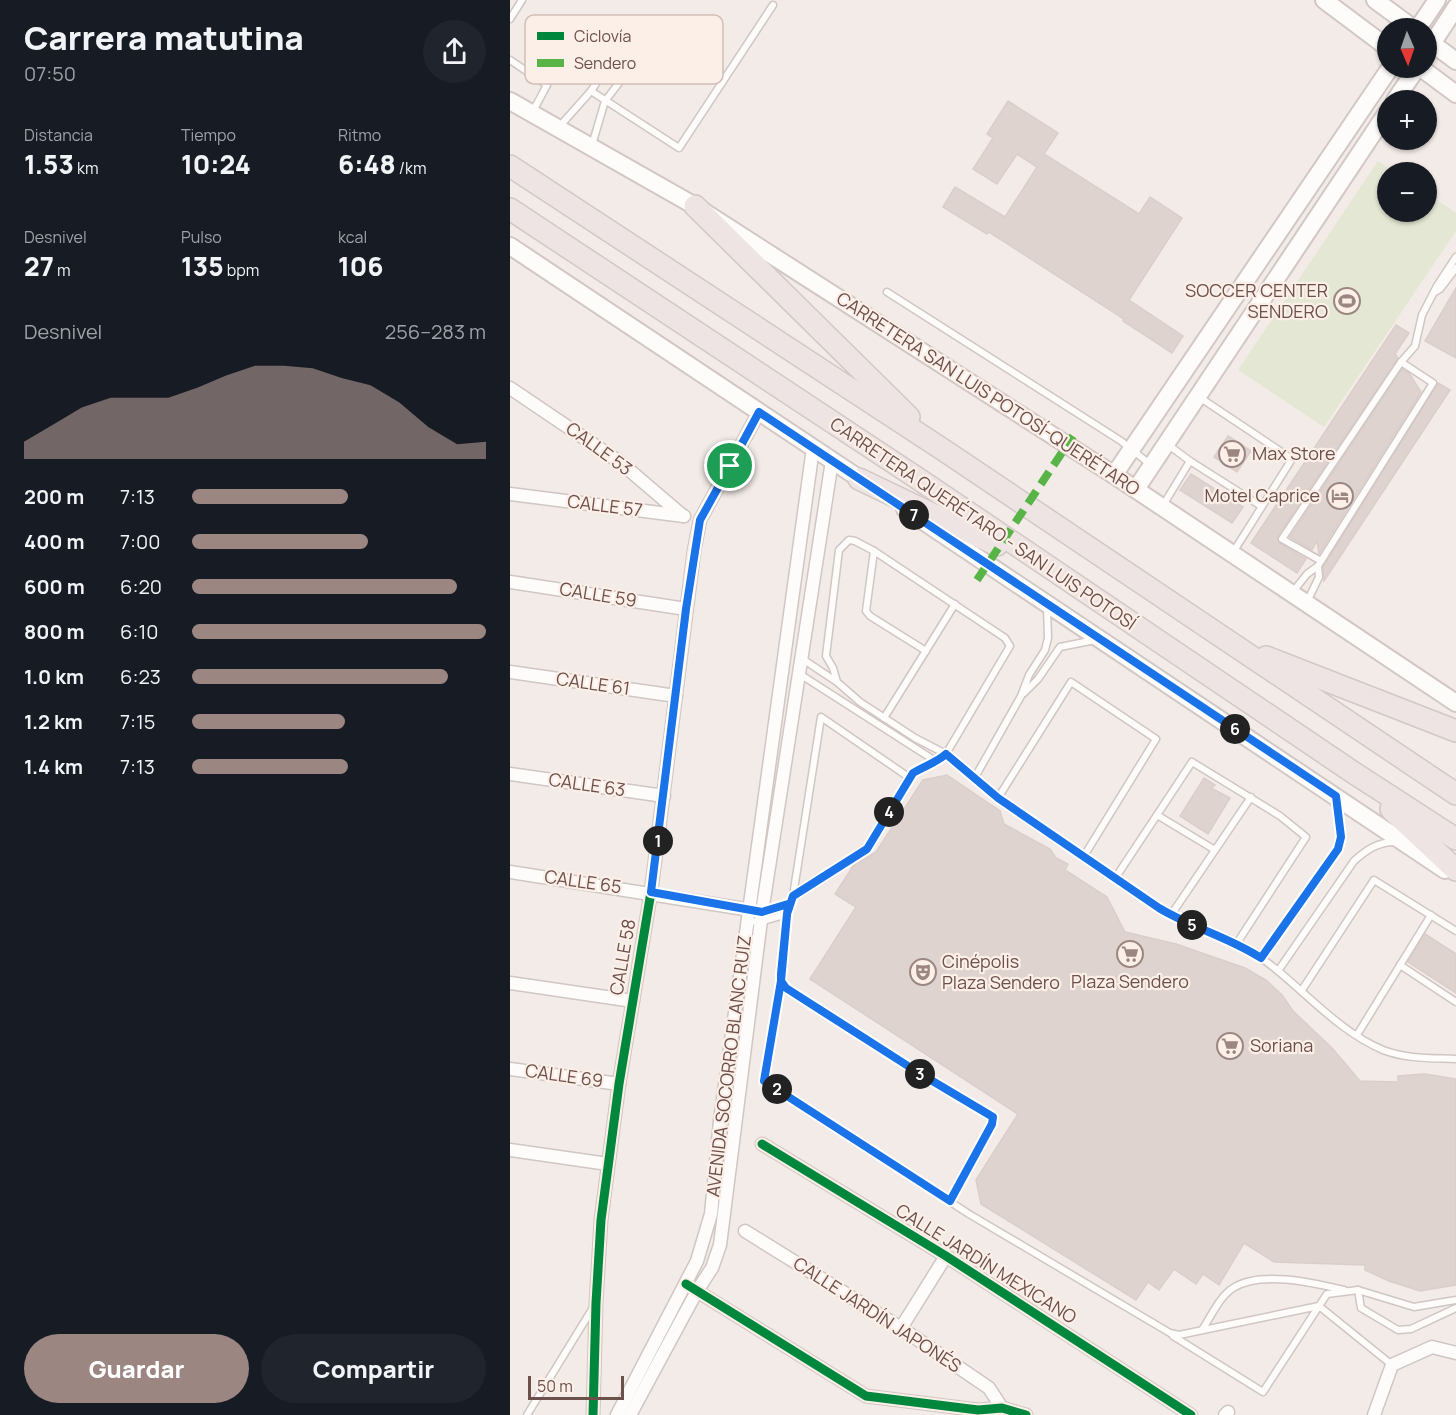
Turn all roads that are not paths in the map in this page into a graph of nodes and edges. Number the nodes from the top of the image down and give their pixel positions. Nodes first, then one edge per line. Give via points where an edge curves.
1 (522, 0) edge
2 (1324, 0) edge
3 (1375, 0) edge
4 (1437, 0) edge
5 (773, 4) dead end
6 (1456, 7) edge
7 (1399, 18) edge
8 (1425, 18) edge
9 (510, 19) edge
10 (1437, 33) edge
11 (1377, 40) edge
12 (1437, 50) edge
13 (510, 60) edge
14 (1456, 61) edge
15 (525, 70) edge
16 (1383, 78) edge
17 (1433, 78) edge
18 (723, 81) edge
19 (546, 84) edge
20 (596, 84) edge
21 (618, 84) edge
22 (721, 84) edge
23 (591, 91) junction
24 (1456, 94) edge
25 (605, 100) junction
26 (510, 101) edge
27 (532, 114) junction
28 (1377, 127) edge
29 (558, 128) junction
30 (1344, 136) junction
31 (591, 146) junction
32 (1362, 149) junction
33 (510, 166) edge
34 (695, 206) junction
35 (510, 209) edge
36 (510, 246) edge
37 (1456, 257) edge
38 (1456, 267) edge
39 (887, 292) dead end
40 (1434, 293) junction
41 (1190, 361) junction
42 (1401, 362) junction
43 (1212, 376) junction
44 (510, 388) edge
45 (1198, 397) junction
46 (759, 412) junction
47 (1166, 444) junction
48 (813, 448) junction
49 (942, 449) junction
50 (1131, 449) junction
51 (832, 461) junction
52 (1190, 461) junction
53 (1152, 466) junction
54 (1114, 475) junction
55 (859, 479) junction
56 (1136, 489) junction
57 (510, 494) edge
58 (1262, 506) junction
59 (1162, 507) junction
60 (805, 515) junction
61 (683, 516) junction
62 (822, 518) junction
63 (700, 520) junction
64 (874, 552) junction
65 (1232, 554) junction
66 (1319, 563) junction
67 (1057, 574) junction
68 (510, 582) edge
69 (1292, 593) junction
70 (1307, 603) junction
71 (955, 604) junction
72 (1047, 604) junction
73 (686, 609) junction
74 (1099, 639) junction
75 (1231, 644) junction
76 (926, 651) junction
77 (800, 657) junction
78 (510, 672) edge
79 (797, 672) junction
80 (837, 682) junction
81 (676, 696) junction
82 (1021, 696) junction
83 (1456, 702) edge
84 (884, 718) junction
85 (1456, 731) edge
86 (946, 754) junction
87 (937, 762) junction
88 (1354, 773) junction
89 (510, 774) edge
90 (910, 778) junction
91 (974, 779) junction
92 (1456, 794) edge
93 (664, 796) junction
94 (1336, 796) junction
95 (1251, 797) junction
96 (998, 798) junction
97 (1157, 815) junction
98 (1456, 839) edge
99 (1408, 845) junction
100 (1215, 850) junction
101 (1084, 856) junction
102 (1456, 870) edge
103 (510, 872) edge
104 (1116, 877) junction
105 (1456, 877) edge
106 (651, 892) junction
107 (793, 896) junction
108 (788, 904) junction
109 (787, 914) junction
110 (1171, 915) junction
111 (1431, 915) junction
112 (755, 916) junction
113 (1456, 931) edge
114 (1237, 944) junction
115 (1261, 958) junction
116 (1400, 965) junction
117 (1278, 971) junction
118 (781, 981) junction
119 (510, 983) edge
120 (1302, 990) junction
121 (633, 1001) junction
122 (1456, 1002) edge
123 (1357, 1035) junction
124 (1456, 1059) edge
125 (510, 1069) edge
126 (619, 1084) junction
127 (720, 1121) junction
128 (733, 1128) junction
129 (762, 1144) dead end
130 (510, 1150) edge
131 (608, 1164) junction
132 (950, 1201) junction
133 (711, 1214) junction
134 (723, 1218) junction
135 (745, 1231) dead end
136 (946, 1256) junction
137 (691, 1288) junction
138 (1358, 1290) junction
139 (1347, 1291) junction
140 (1456, 1300) edge
141 (596, 1303) junction
142 (1319, 1306) junction
143 (1456, 1308) edge
144 (901, 1328) junction
145 (1202, 1330) junction
146 (1170, 1333) junction
147 (1456, 1353) edge
148 (1392, 1365) junction
149 (1002, 1408) junction
150 (527, 1415) edge
151 (593, 1415) edge
152 (617, 1415) edge
153 (630, 1415) edge
154 (1026, 1415) edge
155 (1191, 1415) edge
156 (1374, 1415) edge

1 - 9 lane
2 - 11 main road
3 - 7 main road
4 - 8 main road
5 - 18 lane
6 - 10 main road
12 - 14 main road
13 - 15 lane
16 - 30 main road
17 - 24 main road
19 - 27 lane
20 - 23 lane
21 - 25 lane
22 - 25 lane via 679,148
23 - 25 lane
23 - 29 lane
25 - 31 lane
26 - 27 main road, CARRETERA SAN LUIS POTOSÍ-QUERÉTARO
27 - 29 main road, CARRETERA SAN LUIS POTOSÍ-QUERÉTARO
28 - 32 main road
29 - 31 main road, CARRETERA SAN LUIS POTOSÍ-QUERÉTARO
30 - 32 main road
30 - 41 main road
31 - 34 main road, CARRETERA SAN LUIS POTOSÍ-QUERÉTARO
32 - 43 main road
33 - 49 highway
34 - 49 highway
34 - 54 main road, CARRETERA SAN LUIS POTOSÍ-QUERÉTARO
35 - 67 highway, CARRETERA QUERÉTARO - SAN LUIS POTOSÍ
36 - 46 main road
37 - 40 lane
38 - 40 lane
39 - 50 lane
40 - 42 lane via 1418,326 1415,346
41 - 43 main road
41 - 50 main road
42 - 66 lane via 1433,383
42 - 66 lane via 1282,539
43 - 45 main road
44 - 61 street, CALLE 53 via 621,463
45 - 47 main road
45 - 58 lane via 1292,459
46 - 48 main road
46 - 63 street, CALLE 58
47 - 52 lane
47 - 53 main road
48 - 51 main road
48 - 60 street, AVENIDA SOCORRO BLANC RUIZ
49 - 75 highway
50 - 53 lane
50 - 54 main road
51 - 55 main road
51 - 62 street, AVENIDA SOCORRO BLANC RUIZ
52 - 58 lane
52 - 59 lane
53 - 56 main road
54 - 56 main road, CARRETERA SAN LUIS POTOSÍ-QUERÉTARO
55 - 67 highway
55 - 72 main road
56 - 59 main road, CARRETERA SAN LUIS POTOSÍ-QUERÉTARO
57 - 61 street, CALLE 57
58 - 65 lane
59 - 65 main road, CARRETERA SAN LUIS POTOSÍ-QUERÉTARO
60 - 62 street via 819,513
60 - 112 street, AVENIDA SOCORRO BLANC RUIZ
61 - 63 street, CALLE 57
62 - 77 street, AVENIDA SOCORRO BLANC RUIZ
63 - 73 street, CALLE 58
64 - 71 lane
64 - 76 lane via 866,611
64 - 80 lane via 849,540 839,550 826,656
65 - 69 main road, CARRETERA SAN LUIS POTOSÍ-QUERÉTARO
66 - 69 lane
66 - 70 lane via 1319,576
67 - 88 highway, CARRETERA QUERÉTARO - SAN LUIS POTOSÍ
68 - 73 street, CALLE 59
69 - 70 main road, CARRETERA SAN LUIS POTOSÍ-QUERÉTARO
70 - 83 main road, CARRETERA SAN LUIS POTOSÍ-QUERÉTARO
71 - 76 lane
71 - 86 lane via 1005,638 1010,646
72 - 74 main road
72 - 82 lane via 1045,650
73 - 81 street, CALLE 58
74 - 82 lane via 1060,647 1038,680
74 - 94 main road
75 - 85 highway
75 - 92 highway
76 - 84 lane
77 - 79 street, AVENIDA SOCORRO BLANC RUIZ
77 - 80 lane
78 - 81 street, CALLE 61
79 - 87 lane
79 - 112 street, AVENIDA SOCORRO BLANC RUIZ
80 - 84 lane
81 - 93 street, CALLE 58
82 - 91 lane
84 - 86 lane
86 - 87 lane
86 - 91 lane
87 - 90 lane via 925,765
88 - 98 highway, CARRETERA QUERÉTARO - SAN LUIS POTOSÍ
88 - 102 highway
89 - 93 street, CALLE 63
90 - 107 lane via 867,849
90 - 107 lane via 821,717
91 - 96 lane
93 - 106 street, CALLE 58
94 - 99 main road
94 - 115 lane via 1341,837 1338,849
95 - 97 lane via 1192,762
95 - 100 lane
95 - 114 lane via 1306,837
96 - 101 lane
96 - 101 lane via 1071,682 1101,700 1156,739
97 - 100 lane
97 - 104 lane
99 - 105 main road
99 - 117 lane via 1380,844 1354,861
100 - 110 lane
101 - 104 lane
103 - 106 street, CALLE 65
104 - 110 lane
106 - 112 street, CALLE 65
106 - 121 street, CALLE 58
107 - 108 lane
108 - 109 lane
108 - 112 lane
109 - 112 lane
109 - 118 lane
110 - 114 lane
111 - 113 lane
111 - 116 lane
111 - 120 lane via 1374,879
112 - 127 street, AVENIDA SOCORRO BLANC RUIZ
112 - 128 street, AVENIDA SOCORRO BLANC RUIZ
114 - 115 lane
115 - 117 lane
116 - 122 lane
116 - 123 lane
117 - 120 lane
118 - 132 lane via 764,1081
118 - 132 lane via 786,988 993,1117
119 - 121 street
120 - 123 lane
121 - 126 street, CALLE 58
123 - 124 lane via 1401,1055
125 - 126 street, CALLE 69
126 - 131 street, CALLE 58
127 - 128 street
127 - 133 street, AVENIDA SOCORRO BLANC RUIZ
128 - 134 street, AVENIDA SOCORRO BLANC RUIZ
129 - 136 street, CALLE JARDÍN MEXICANO
130 - 131 street
131 - 141 street, CALLE 58
132 - 146 lane
133 - 134 street
133 - 137 street, AVENIDA SOCORRO BLANC RUIZ
134 - 137 street, AVENIDA SOCORRO BLANC RUIZ via 712,1268
135 - 144 street, CALLE JARDÍN JAPONÉS
136 - 144 street
136 - 155 street, CALLE JARDÍN MEXICANO
137 - 149 street via 866,1396 978,1410
137 - 152 street, AVENIDA SOCORRO BLANC RUIZ
137 - 153 street, AVENIDA SOCORRO BLANC RUIZ
138 - 139 lane
138 - 140 lane via 1414,1307
138 - 143 lane via 1361,1308 1398,1330 1411,1329
139 - 142 lane via 1327,1294
139 - 145 lane via 1296,1280 1248,1282 1233,1288 1223,1298
141 - 150 lane
141 - 151 street, CALLE 58
142 - 145 lane
142 - 146 lane via 1263,1392
142 - 148 lane
144 - 149 street, CALLE JARDÍN JAPONÉS via 989,1388
145 - 146 lane
147 - 148 street via 1432,1347
148 - 156 street
149 - 154 street

